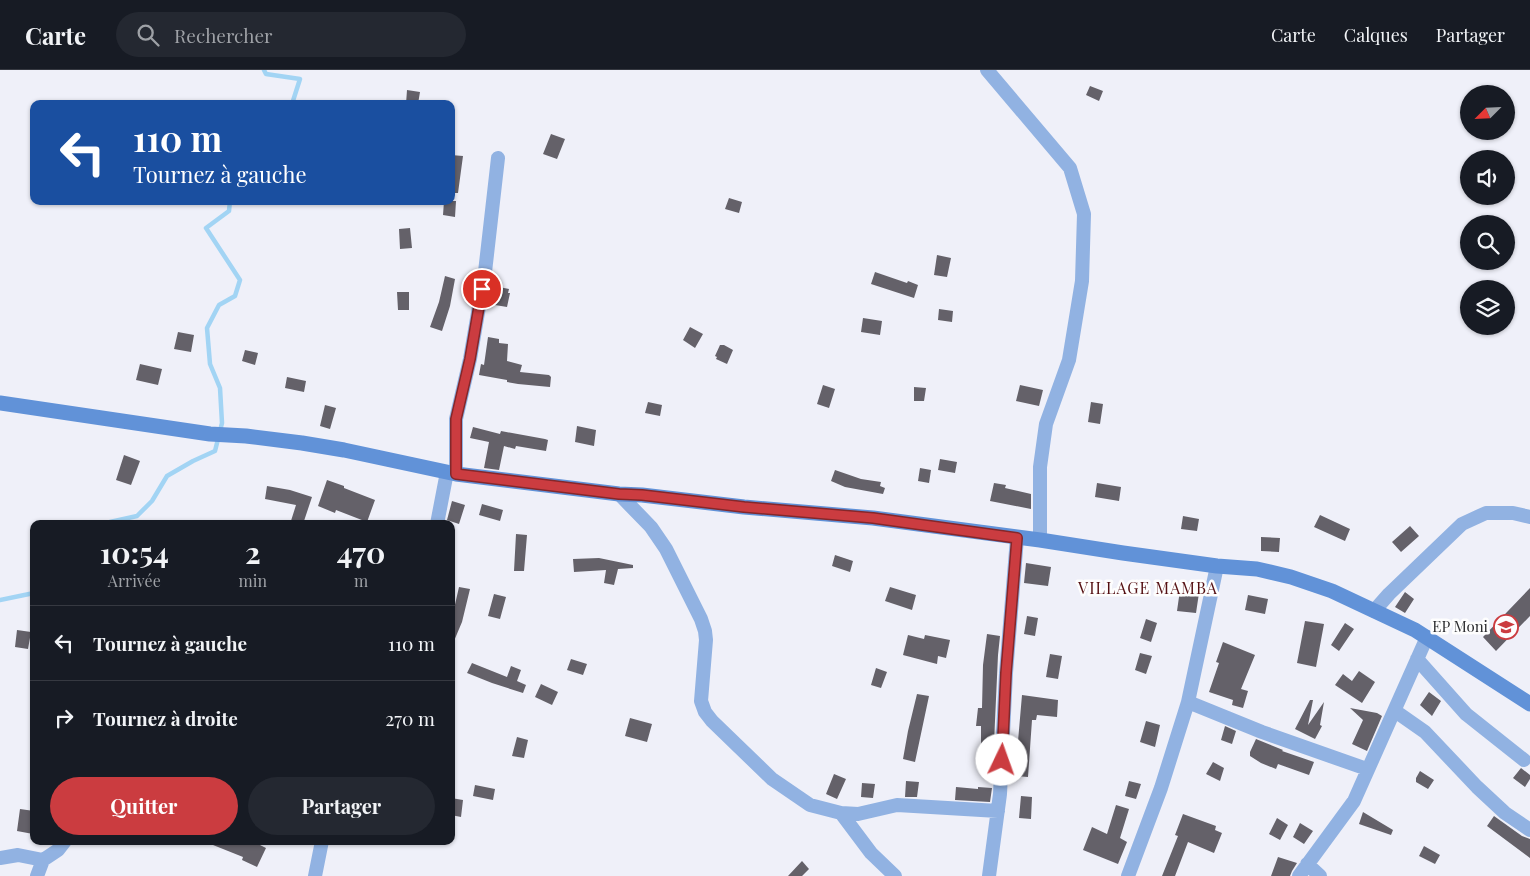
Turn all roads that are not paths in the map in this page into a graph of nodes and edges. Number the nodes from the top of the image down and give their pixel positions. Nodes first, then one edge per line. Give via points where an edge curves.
1 (987, 70) edge
2 (498, 158) dead end
3 (0, 403) edge
4 (452, 473) junction
5 (619, 494) junction
6 (1530, 517) edge
7 (438, 520) edge
8 (1017, 538) junction
9 (1040, 540) junction
10 (1217, 566) junction
11 (1374, 611) junction
12 (1427, 637) junction
13 (1417, 659) junction
14 (1188, 702) junction
15 (1530, 704) edge
16 (1394, 710) junction
17 (1524, 760) dead end
18 (1367, 769) junction
19 (998, 811) junction
20 (841, 813) junction
21 (1530, 830) edge
22 (61, 845) edge
23 (321, 845) edge
24 (0, 858) edge
25 (43, 860) junction
26 (1307, 864) junction
27 (38, 876) edge
28 (315, 876) edge
29 (895, 876) edge
30 (989, 876) edge
31 (1128, 876) edge
32 (1299, 876) edge
33 (1320, 876) edge

1 - 9 street via 1070,168 1084,214 1082,281 1069,360 1046,424 1040,467
2 - 4 street via 485,272 456,419
3 - 4 street via 210,434 328,447
4 - 5 street
4 - 7 street
5 - 8 street via 873,518
5 - 20 street via 652,527 701,620 706,640 701,701 705,712 772,779 810,804
6 - 11 street via 1513,512 1486,513 1462,524
8 - 9 street
8 - 19 street
9 - 10 street
10 - 11 street via 1292,576
10 - 14 street
11 - 12 street
12 - 13 street
12 - 15 street
13 - 16 street
13 - 17 street via 1466,714
14 - 18 street
14 - 31 street via 1161,788
16 - 18 street
16 - 21 street via 1425,732 1504,813
18 - 26 street via 1354,801
19 - 20 street via 897,805 858,814
19 - 30 street
20 - 29 street via 870,853
22 - 25 street
23 - 28 street
24 - 25 street via 18,855
25 - 27 street
26 - 32 street
26 - 33 street

